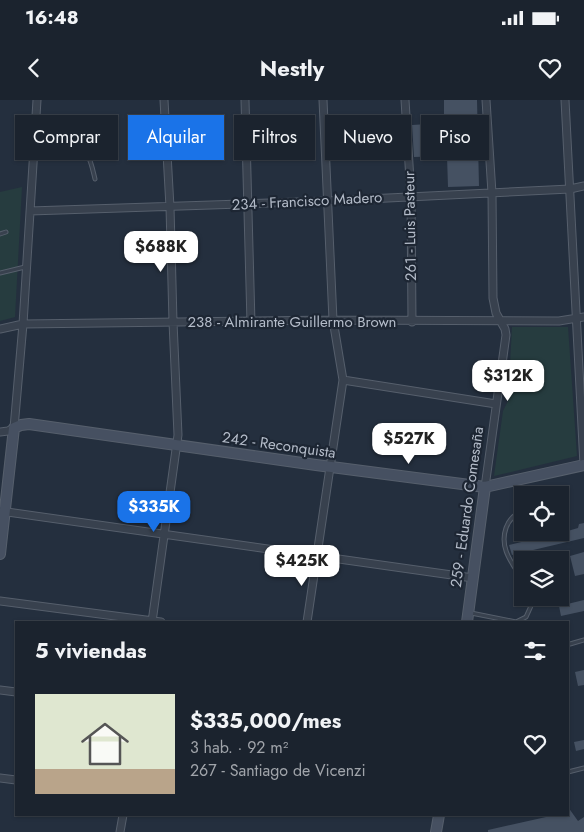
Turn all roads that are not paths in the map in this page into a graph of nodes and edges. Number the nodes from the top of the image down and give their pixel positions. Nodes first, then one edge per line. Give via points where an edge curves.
1 (37, 100) edge
2 (164, 100) edge
3 (245, 100) edge
4 (323, 100) edge
5 (405, 100) edge
6 (486, 100) edge
7 (565, 100) edge
8 (36, 115) edge
9 (33, 160) edge
10 (91, 160) edge
11 (95, 178) dead end
12 (584, 186) edge
13 (570, 189) junction
14 (492, 193) junction
15 (411, 196) junction
16 (327, 201) junction
17 (247, 204) junction
18 (170, 207) junction
19 (30, 211) junction
20 (6, 232) dead end
21 (0, 234) edge
22 (26, 267) junction
23 (0, 274) edge
24 (584, 317) edge
25 (575, 319) junction
26 (333, 320) junction
27 (501, 321) junction
28 (173, 322) junction
29 (412, 322) junction
30 (251, 323) junction
31 (23, 324) junction
32 (0, 329) edge
33 (343, 380) junction
34 (496, 404) junction
35 (14, 428) junction
36 (0, 432) edge
37 (177, 446) junction
38 (584, 465) edge
39 (330, 467) junction
40 (485, 487) junction
41 (3, 511) edge
42 (514, 517) edge
43 (165, 534) junction
44 (0, 554) edge
45 (318, 556) junction
46 (514, 566) edge
47 (473, 578) junction
48 (0, 601) edge
49 (531, 606) edge
50 (468, 618) edge
51 (145, 621) edge
52 (152, 621) edge
53 (307, 621) edge
54 (504, 621) edge
55 (518, 621) edge
56 (584, 640) edge
57 (570, 644) dead end
58 (0, 690) edge
59 (15, 692) edge
60 (584, 768) edge
61 (569, 772) edge
62 (0, 778) edge
63 (15, 780) edge
64 (123, 816) edge
65 (439, 816) edge
66 (120, 832) edge
67 (436, 832) edge

1 - 8 street
2 - 18 street
3 - 17 street
4 - 16 street
5 - 15 street, 261 - Luis Pasteur
6 - 14 street, 259 - Eduardo Comesaña
7 - 13 street
9 - 19 street
10 - 11 lane
12 - 13 street, 234 - Francisco Madero
13 - 14 street, 234 - Francisco Madero
13 - 25 street
14 - 15 street, 234 - Francisco Madero
14 - 27 street, 259 - Eduardo Comesaña via 493,298
15 - 16 street, 234 - Francisco Madero
15 - 29 street, 261 - Luis Pasteur
16 - 17 street, 234 - Francisco Madero
16 - 26 street
17 - 18 street, 234 - Francisco Madero
17 - 30 street
18 - 19 street, 234 - Francisco Madero
18 - 28 street
19 - 22 street
20 - 21 lane
22 - 23 lane
22 - 31 street
24 - 25 street, 238 - Almirante Guillermo Brown
25 - 27 street, 238 - Almirante Guillermo Brown
25 - 38 street
26 - 29 street, 238 - Almirante Guillermo Brown
26 - 30 street, 238 - Almirante Guillermo Brown
26 - 33 street
27 - 29 street, 238 - Almirante Guillermo Brown
27 - 34 street, 259 - Eduardo Comesaña via 506,342
28 - 30 street, 238 - Almirante Guillermo Brown
28 - 31 street, 238 - Almirante Guillermo Brown
28 - 37 street
31 - 32 street, 238 - Almirante Guillermo Brown
31 - 35 street
33 - 34 street
33 - 39 street
34 - 40 street, 259 - Eduardo Comesaña
35 - 36 street, 242 - Reconquista
35 - 37 street, 242 - Reconquista via 29,424
35 - 41 street
37 - 39 street, 242 - Reconquista
37 - 43 street
38 - 40 street, 242 - Reconquista
39 - 40 street, 242 - Reconquista
39 - 45 street
40 - 47 street, 259 - Eduardo Comesaña
41 - 43 street
41 - 44 street
42 - 46 lane via 508,522 503,546
43 - 45 street
43 - 52 street
45 - 47 street
45 - 53 street
47 - 50 street, 259 - Eduardo Comesaña
48 - 51 street
49 - 55 lane via 526,617
50 - 54 lane
56 - 57 lane
58 - 59 street
60 - 61 lane
62 - 63 street
64 - 66 street
65 - 67 street

